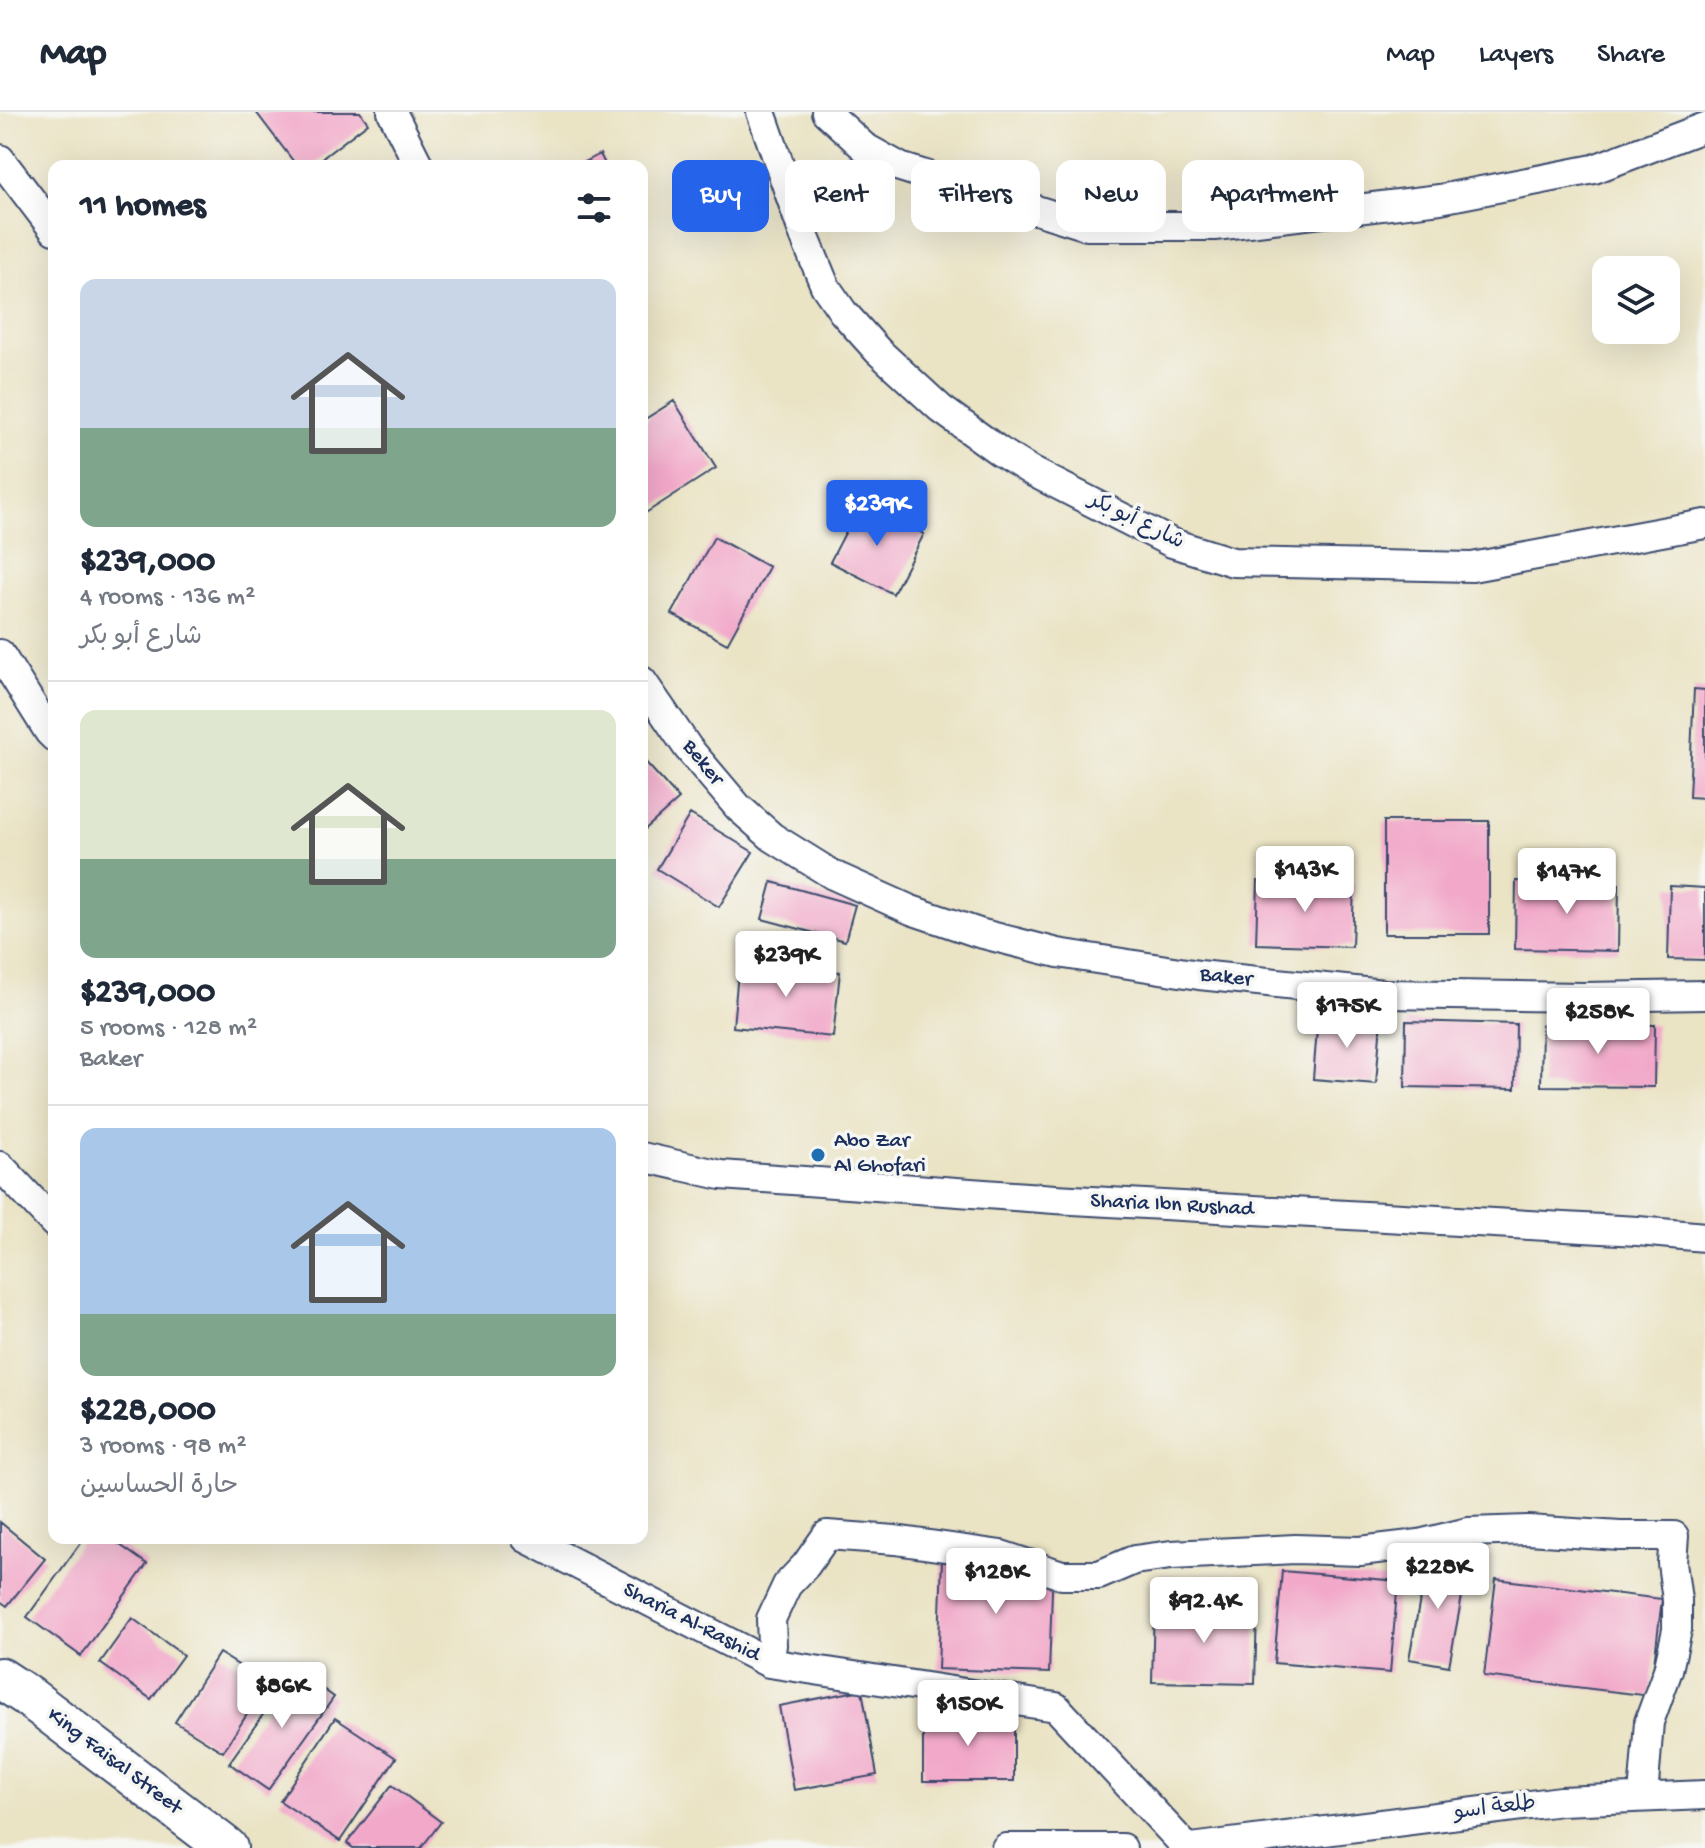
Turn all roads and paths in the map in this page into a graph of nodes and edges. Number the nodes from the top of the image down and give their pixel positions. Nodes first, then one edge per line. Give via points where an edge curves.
1 (392, 112) edge
2 (761, 112) edge
3 (826, 112) edge
4 (1705, 127) edge
5 (0, 159) edge
6 (416, 160) edge
7 (48, 222) edge
8 (1705, 524) edge
9 (0, 654) edge
10 (648, 690) edge
11 (48, 728) edge
12 (1705, 995) edge
13 (648, 1158) edge
14 (0, 1166) edge
15 (48, 1217) edge
16 (1705, 1237) edge
17 (538, 1544) edge
18 (769, 1663) junction
19 (0, 1678) edge
20 (1705, 1795) edge
21 (1643, 1797) junction
22 (227, 1848) edge
23 (1006, 1848) edge
24 (1122, 1848) edge
25 (1189, 1848) edge

1 - 6 street
2 - 8 street, شارع أبو بكر via 825,286 878,351 941,409 999,451 1172,543 1233,562 1472,567
3 - 4 street via 864,147 900,167 1087,226 1215,226 1440,199 1594,169
5 - 7 street
9 - 11 street
10 - 12 street, Baker via 688,748 738,807 772,837 833,875 979,933 1058,953 1183,973 1384,994
13 - 16 street, Sharia Ibn Rushad via 721,1175
14 - 15 street
17 - 18 street, Sharia Al-Rashid
18 - 21 street via 771,1619 787,1585 827,1535 1001,1555 1062,1575 1099,1575 1134,1560 1171,1555 1360,1551 1468,1532 1674,1536 1677,1630 1649,1722
18 - 25 street, Sharia Al-Rashid via 1056,1707
19 - 22 main road, King Faisal Street
20 - 21 street, طلعة اسو
21 - 25 street, طلعة اسو via 1561,1801
23 - 24 street

